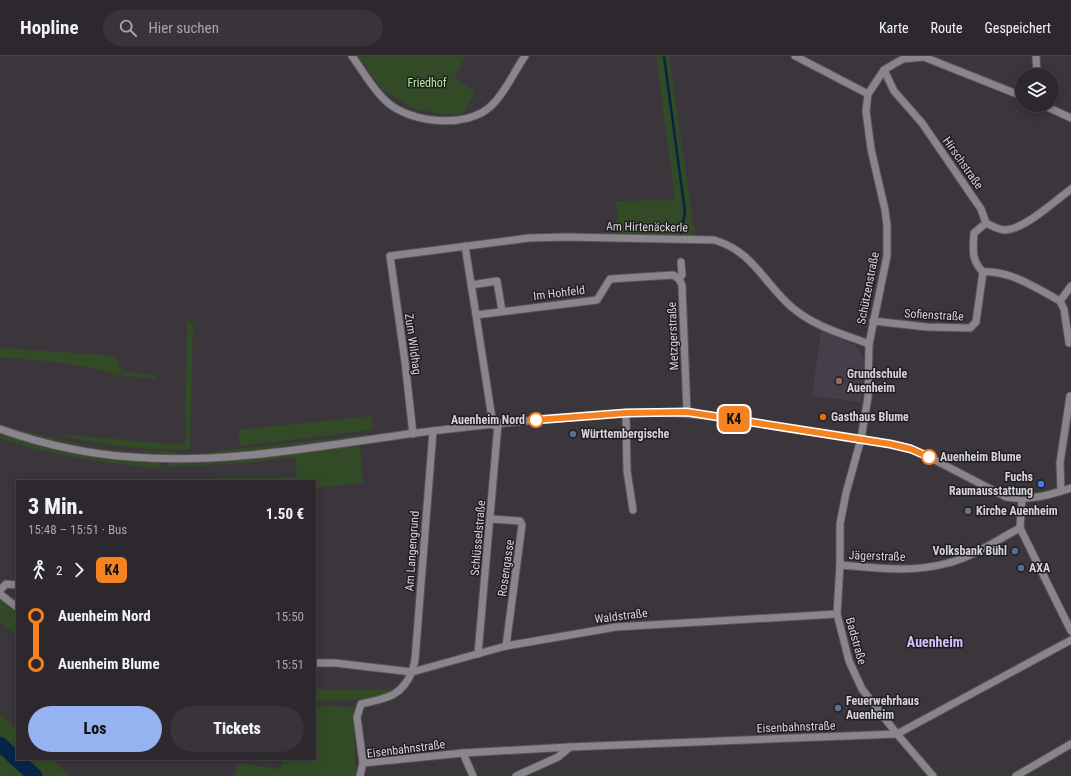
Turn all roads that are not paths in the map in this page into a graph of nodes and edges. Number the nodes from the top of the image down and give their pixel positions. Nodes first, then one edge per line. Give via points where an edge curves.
1 (352, 56) edge
2 (525, 56) edge
3 (795, 56) edge
4 (924, 56) edge
5 (1036, 56) edge
6 (1037, 68) edge
7 (884, 70) junction
8 (1015, 93) edge
9 (868, 94) junction
10 (1058, 112) edge
11 (1071, 118) edge
12 (1071, 189) edge
13 (986, 223) junction
14 (465, 246) junction
15 (390, 256) joint
16 (681, 262) dead end
17 (983, 272) junction
18 (679, 279) junction
19 (471, 285) junction
20 (1071, 286) edge
21 (1060, 302) junction
22 (1071, 306) edge
23 (502, 312) junction
24 (476, 315) junction
25 (873, 321) junction
26 (1069, 343) dead end
27 (869, 344) junction
28 (1070, 396) edge
29 (687, 412) junction
30 (626, 413) junction
31 (495, 425) junction
32 (0, 429) edge
33 (433, 431) junction
34 (413, 434) junction
35 (862, 439) junction
36 (1071, 488) edge
37 (1061, 491) junction
38 (1022, 500) junction
39 (633, 510) dead end
40 (491, 519) junction
41 (1020, 528) junction
42 (840, 565) junction
43 (16, 585) edge
44 (0, 590) edge
45 (0, 594) edge
46 (16, 606) edge
47 (837, 614) junction
48 (1071, 631) edge
49 (1071, 640) edge
50 (506, 646) junction
51 (478, 654) junction
52 (316, 663) edge
53 (412, 672) junction
54 (897, 734) junction
55 (1071, 744) edge
56 (570, 747) junction
57 (463, 753) junction
58 (363, 763) junction
59 (360, 776) edge
60 (473, 776) edge
61 (516, 776) edge
62 (933, 776) edge
63 (1016, 776) edge

1 - 2 street via 380,95 395,109 417,117 442,120 471,117 490,107 506,88
3 - 9 street
4 - 7 street via 903,59
4 - 8 street
5 - 6 street
7 - 9 street
7 - 13 street, Hirschstraße via 894,91 922,123 977,203
9 - 25 street, Schützenstraße via 866,111 871,149 887,225 887,256
10 - 11 street
12 - 13 street via 1013,229 1002,229
13 - 17 street via 974,233 973,244 974,261
14 - 15 street, Am Hirtenäckerle
14 - 19 street
14 - 27 street, Am Hirtenäckerle via 529,238 566,237 714,240 726,244 754,265 792,308 812,322
15 - 34 street, Zum Wildhag
16 - 18 street, Metzgerstraße via 682,275
17 - 21 street via 992,271 1008,275
17 - 25 street, Sofienstraße via 976,322 970,328 927,327
18 - 23 street, Im Hohfeld via 673,275 610,279 597,300
18 - 29 street, Metzgerstraße via 683,298
19 - 23 street via 498,282
19 - 24 street
20 - 21 street
21 - 22 street
21 - 26 street via 1064,309
23 - 24 street, Im Hohfeld
24 - 31 street
25 - 27 street, Schützenstraße
27 - 35 street, Schützenstraße via 868,397
28 - 37 street via 1060,463
29 - 30 street
29 - 35 street
30 - 31 street
30 - 39 street via 627,471
31 - 33 street
31 - 40 street, Schlüsselstraße
32 - 34 street via 26,438 81,450 133,457 188,458 234,456
33 - 34 street
33 - 53 street, Am Langengrund via 416,652
35 - 38 street via 911,449 993,492
35 - 42 street, Badstraße via 840,524
36 - 37 street
37 - 38 street
38 - 41 street
40 - 50 street, Rosengasse via 520,521 522,525
40 - 51 street, Schlüsselstraße
41 - 42 street, Jägerstraße via 974,553 947,564 896,569
41 - 48 street
42 - 47 street, Badstraße
43 - 44 street via 6,584
45 - 46 street
47 - 50 street, Waldstraße via 627,625
47 - 54 street, Badstraße via 854,674 870,701
49 - 54 street, Eisenbahnstraße
50 - 51 street, Waldstraße
51 - 53 street, Waldstraße
52 - 53 street, Waldstraße
53 - 58 street via 407,684 399,692 361,704 357,717
54 - 56 street, Eisenbahnstraße
54 - 62 street, Badstraße
55 - 63 street
56 - 57 street, Eisenbahnstraße
56 - 61 street via 558,757
57 - 58 street, Eisenbahnstraße
57 - 60 street, Eisenbahnstraße
58 - 59 street, Eisenbahnstraße

